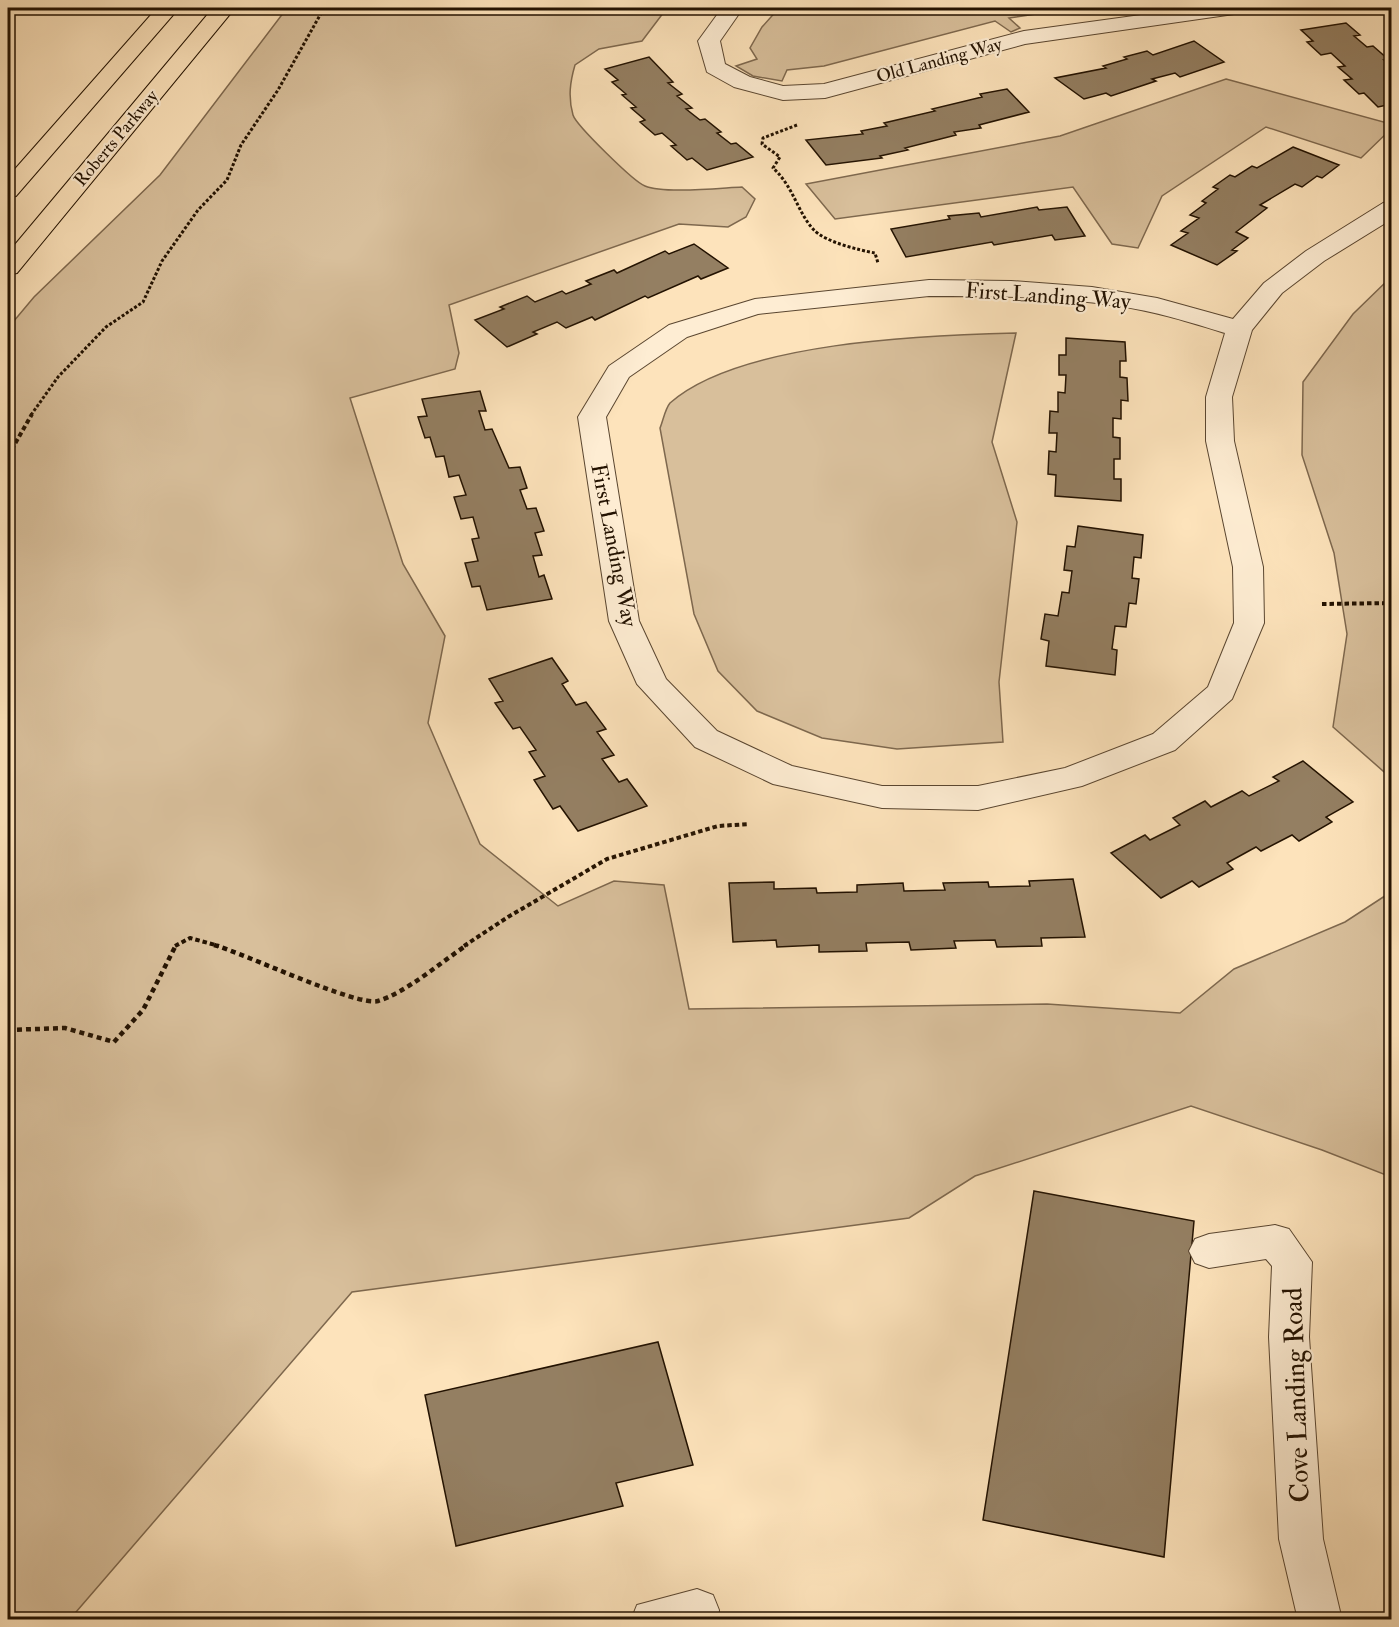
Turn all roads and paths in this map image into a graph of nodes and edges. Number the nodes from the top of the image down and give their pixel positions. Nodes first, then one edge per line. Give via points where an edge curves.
1 (168, 8) edge
2 (224, 8) edge
3 (324, 8) edge
4 (732, 8) edge
5 (1234, 8) edge
6 (801, 123) dead end
7 (8, 191) edge
8 (1392, 208) edge
9 (878, 263) dead end
10 (8, 268) edge
11 (1239, 329) junction
12 (8, 456) edge
13 (1392, 603) edge
14 (1322, 604) dead end
15 (749, 824) dead end
16 (8, 1030) edge
17 (1209, 1251) dead end
18 (653, 1620) edge
19 (696, 1620) edge
20 (1320, 1620) edge

1 - 7 main road
2 - 10 main road, Roberts Parkway
3 - 12 path via 278,90 241,145 227,180 198,210 162,261 143,302 106,327 58,377
4 - 5 street, Old Landing Way via 709,41 715,67 742,82 783,93 825,91 1024,38
6 - 9 path via 764,138 762,144 780,157 773,168 796,193 814,232 853,249 875,253
8 - 11 street, First Landing Way via 1315,256 1273,288
11 - 11 street, First Landing Way via 1219,397 1220,441 1248,567 1249,623 1221,692 1164,742 1071,778 978,798 882,797 784,776 706,739 653,684 624,621 592,417 618,372 678,332 755,307 929,288 1082,293 1146,303
13 - 14 path
15 - 16 path via 718,826 607,858 508,917 394,994 375,1002 339,993 190,938 176,944 153,992 126,1034 114,1042 65,1028
17 - 20 street, Cove Landing Road via 1275,1241 1292,1262 1289,1337 1301,1539
18 - 19 street via 697,1610

